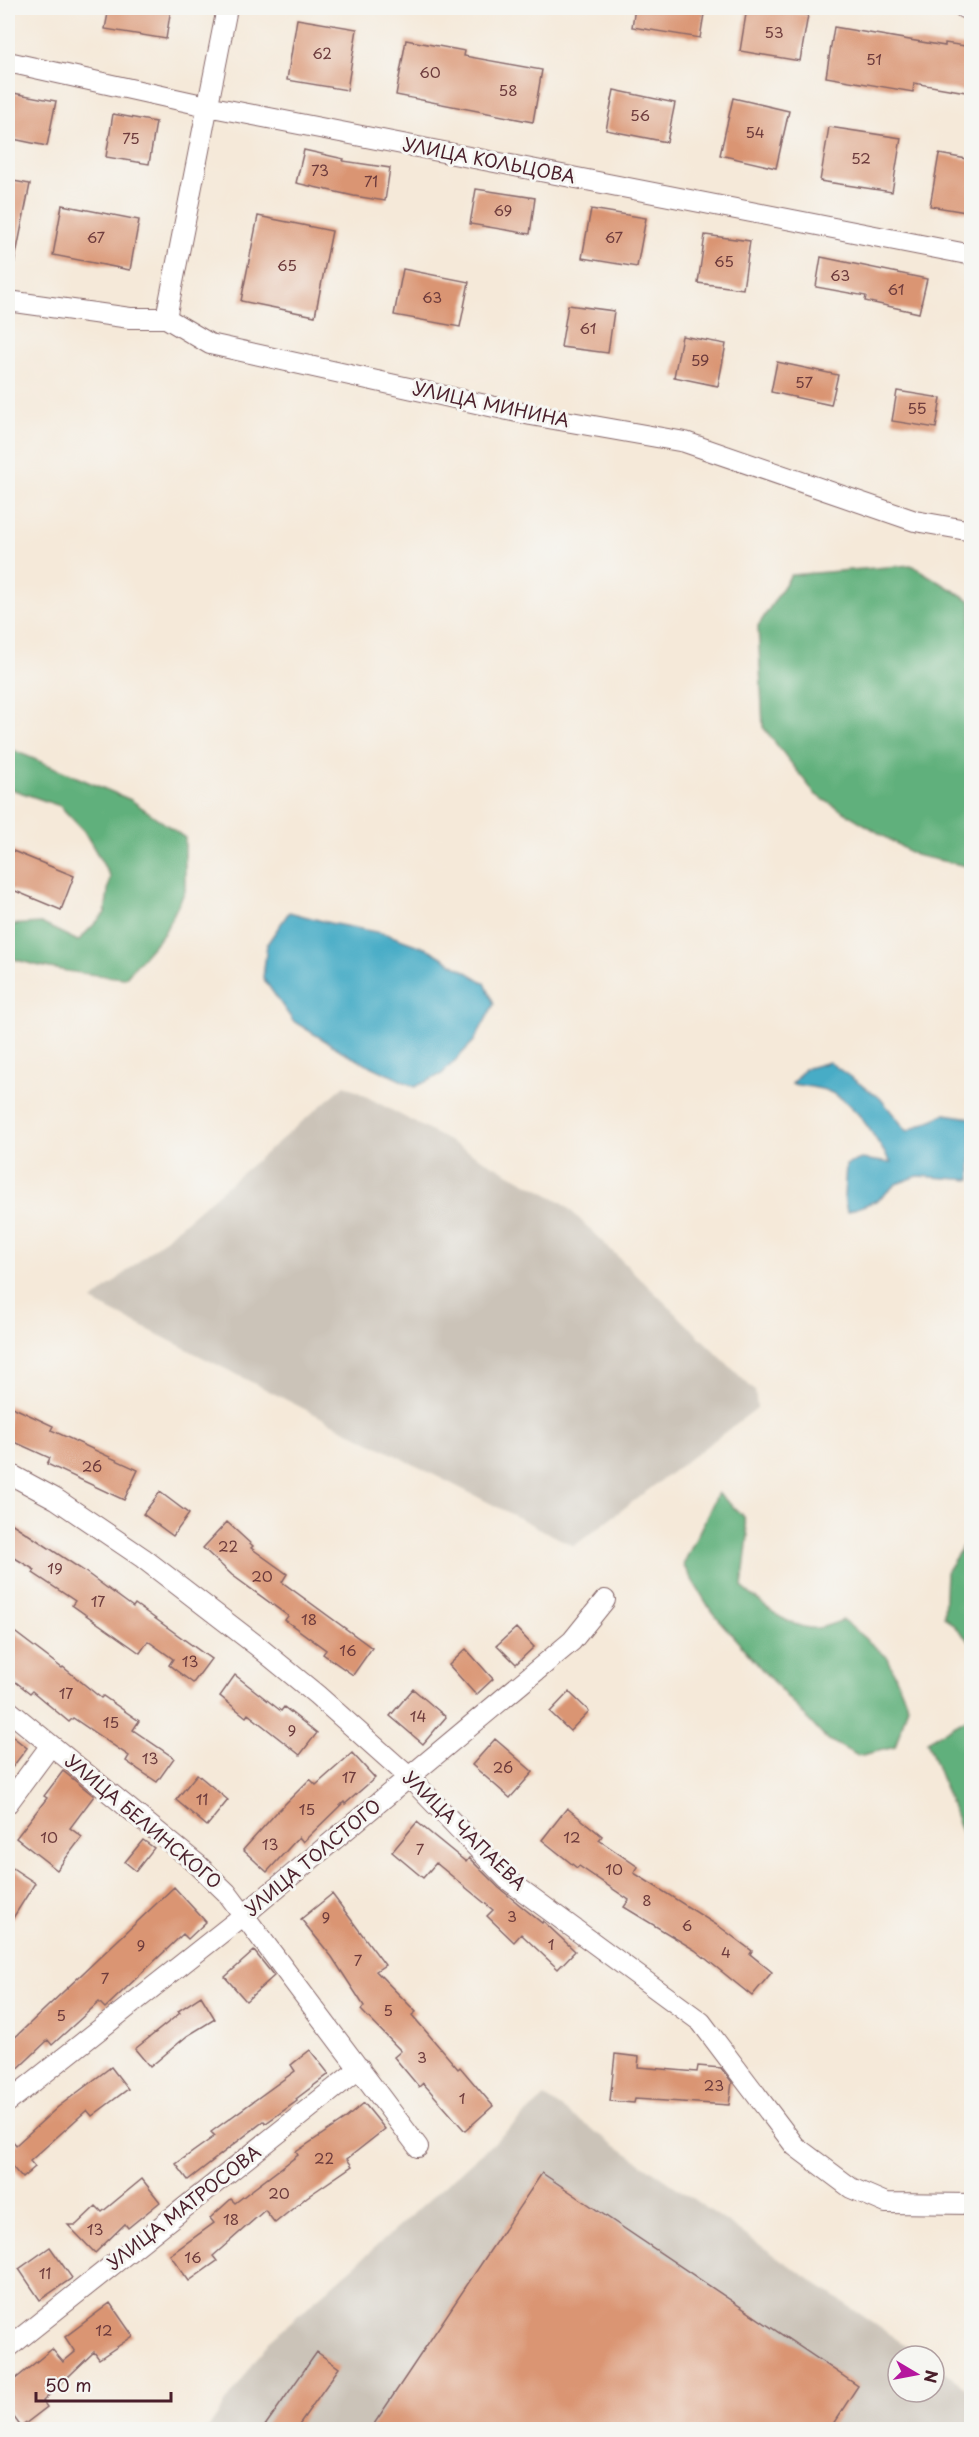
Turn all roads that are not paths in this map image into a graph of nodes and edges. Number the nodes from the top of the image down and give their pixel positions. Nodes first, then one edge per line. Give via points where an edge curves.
1 (227, 8) edge
2 (964, 8) edge
3 (972, 9) edge
4 (8, 62) edge
5 (207, 106) junction
6 (972, 255) edge
7 (8, 302) edge
8 (166, 318) junction
9 (972, 531) edge
10 (8, 1473) edge
11 (605, 1600) dead end
12 (8, 1710) edge
13 (51, 1745) junction
14 (409, 1777) junction
15 (8, 1803) edge
16 (244, 1915) junction
17 (360, 2068) junction
18 (8, 2102) edge
19 (418, 2147) dead end
20 (972, 2204) edge
21 (8, 2348) edge

1 - 5 street
2 - 3 street
4 - 5 street, УЛИЦА КОЛЬЦОВА
5 - 6 street, УЛИЦА КОЛЬЦОВА
5 - 8 street
7 - 8 street via 130,318
8 - 9 street, УЛИЦА МИНИНА via 210,344 531,415 685,442 915,521
10 - 14 street, УЛИЦА ЧАПАЕВА via 57,1499 143,1558 317,1695
11 - 14 street, УЛИЦА ТОЛСТОГО via 572,1641
12 - 13 street, УЛИЦА БЕЛИНСКОГО
13 - 15 street
13 - 16 street, УЛИЦА БЕЛИНСКОГО via 197,1864
14 - 16 street, УЛИЦА ТОЛСТОГО
14 - 20 street, УЛИЦА ЧАПАЕВА via 508,1880 701,2022 795,2146 851,2188 886,2203
16 - 17 street, УЛИЦА БЕЛИНСКОГО
16 - 18 street, УЛИЦА ТОЛСТОГО
17 - 19 street, УЛИЦА БЕЛИНСКОГО
17 - 21 street, УЛИЦА МАТРОСОВА

